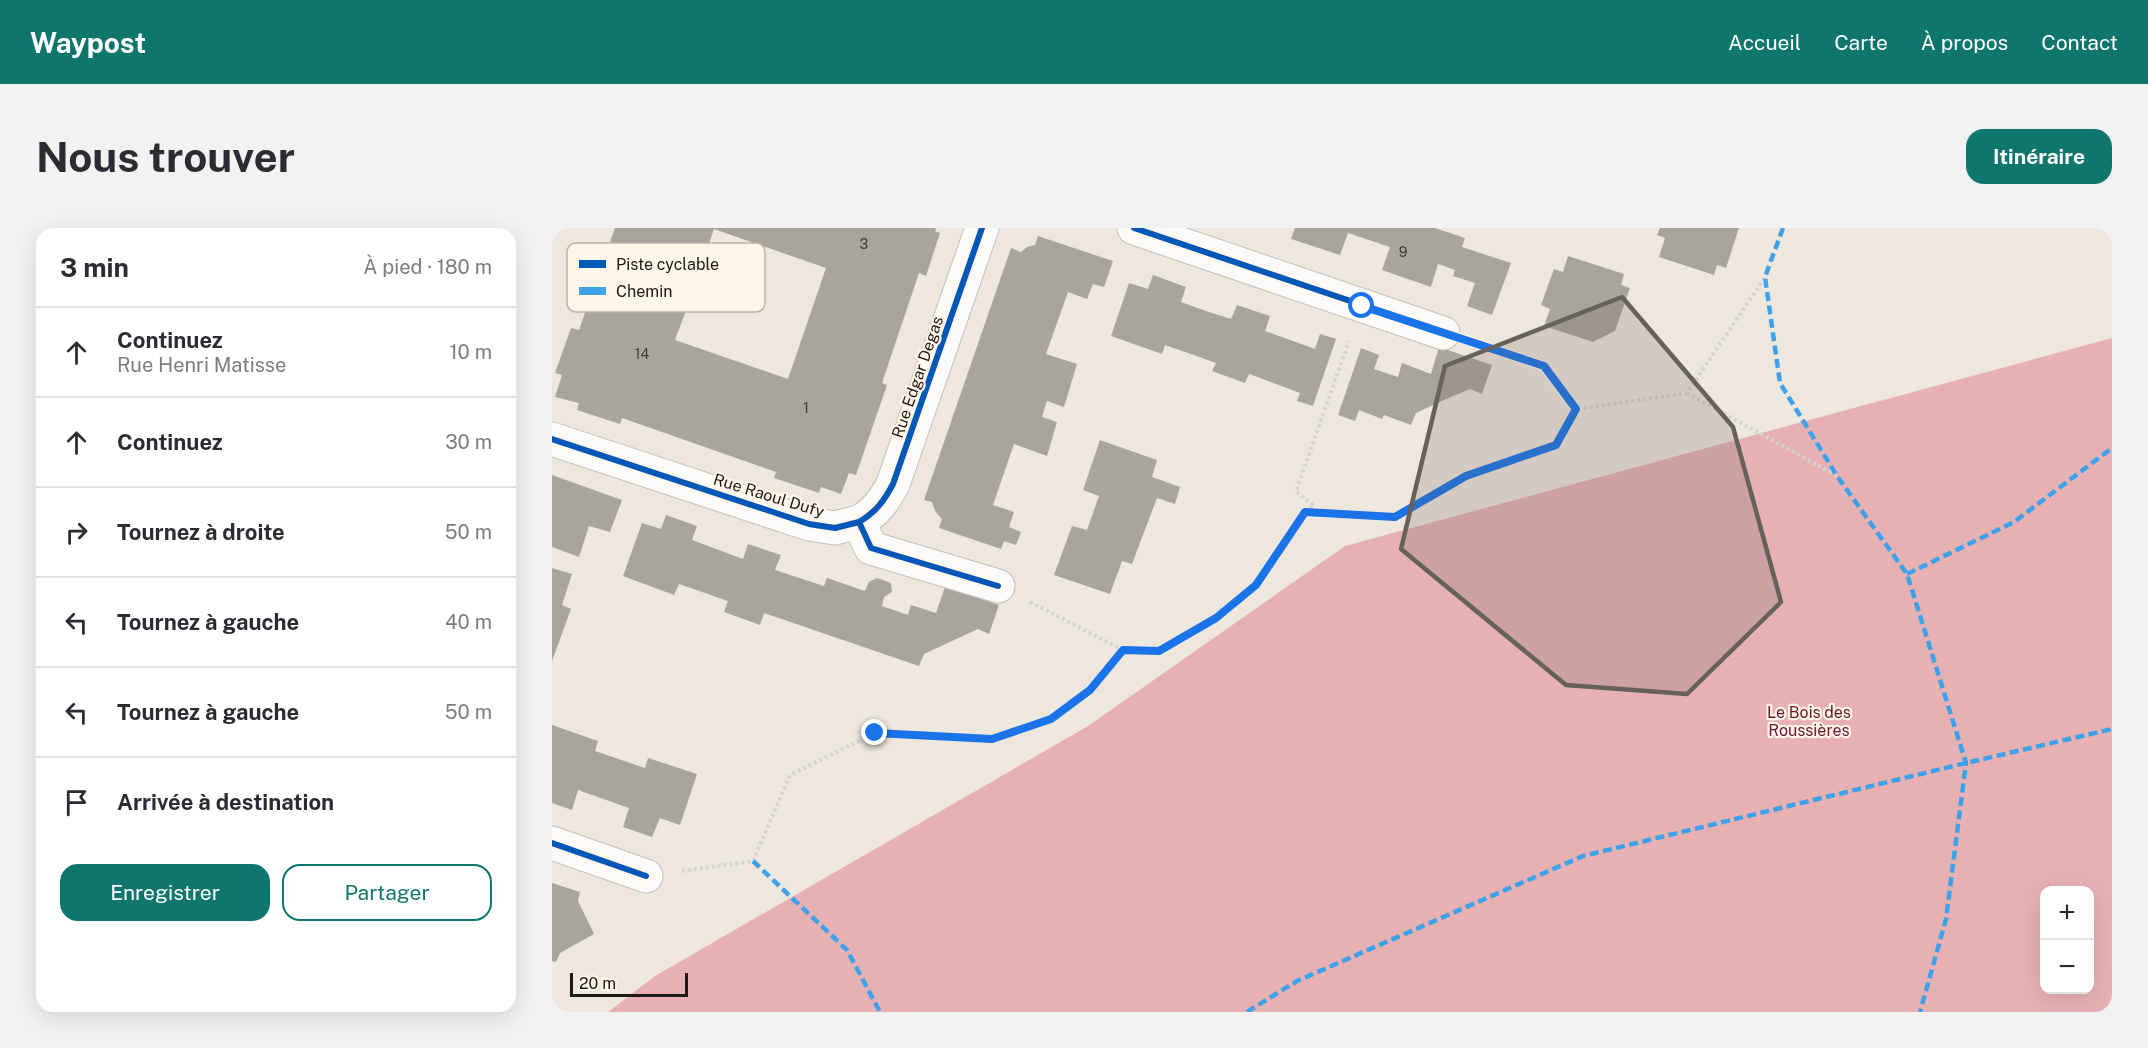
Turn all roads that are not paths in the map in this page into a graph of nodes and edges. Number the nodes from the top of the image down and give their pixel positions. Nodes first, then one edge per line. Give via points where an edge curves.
1 (982, 228) edge
2 (1134, 228) edge
3 (1443, 333) road end
4 (552, 439) edge
5 (859, 522) junction
6 (998, 586) road end
7 (552, 843) edge
8 (646, 876) road end

1 - 5 street, Rue Edgar Degas via 894,484 881,506
2 - 3 street
4 - 5 street, Rue Raoul Dufy via 809,524 835,528
5 - 6 street via 871,548
7 - 8 street

